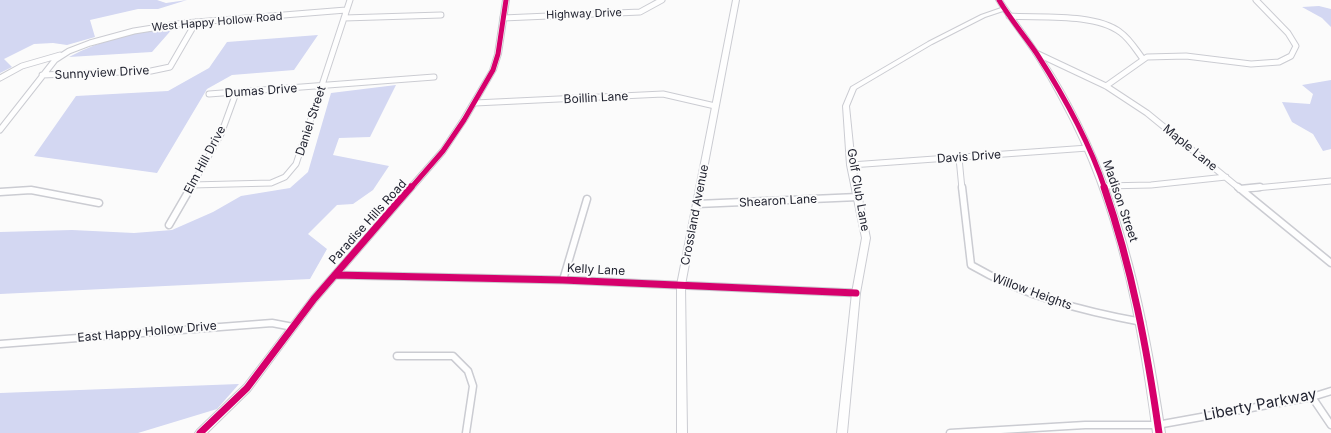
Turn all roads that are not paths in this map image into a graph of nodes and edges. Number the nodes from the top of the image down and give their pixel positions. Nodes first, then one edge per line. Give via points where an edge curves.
1 (350, 0) edge
2 (506, 0) edge
3 (662, 0) edge
4 (736, 0) edge
5 (999, 0) edge
6 (1256, 0) edge
7 (346, 10) junction
8 (1007, 13) junction
9 (441, 16) dead end
10 (344, 18) junction
11 (503, 18) junction
12 (196, 22) junction
13 (1036, 53) junction
14 (62, 54) junction
15 (1143, 59) junction
16 (42, 75) junction
17 (434, 77) dead end
18 (0, 78) edge
19 (1106, 86) junction
20 (322, 87) junction
21 (236, 93) junction
22 (209, 94) dead end
23 (474, 103) junction
24 (715, 106) junction
25 (0, 130) edge
26 (1088, 148) junction
27 (959, 158) junction
28 (851, 165) junction
29 (1226, 177) junction
30 (1331, 181) edge
31 (192, 185) junction
32 (1104, 186) junction
33 (1240, 189) junction
34 (0, 192) edge
35 (858, 197) junction
36 (587, 199) dead end
37 (99, 203) dead end
38 (697, 204) junction
39 (169, 225) dead end
40 (1330, 261) edge
41 (335, 275) junction
42 (563, 280) junction
43 (681, 285) junction
44 (856, 292) junction
45 (1142, 322) junction
46 (293, 328) junction
47 (0, 344) edge
48 (397, 356) dead end
49 (1331, 391) edge
50 (1312, 397) junction
51 (1331, 425) edge
52 (1158, 429) edge
53 (200, 433) edge
54 (466, 433) edge
55 (682, 433) edge
56 (842, 433) edge
57 (950, 433) edge

1 - 7 street, Daniel Street
2 - 11 street, Paradise Hills Road
3 - 11 street, Highway Drive via 640,12
4 - 24 street, Crossland Avenue
5 - 8 main road, Madison Street
6 - 15 street via 1288,33 1296,46 1291,56 1279,62 1250,64 1162,55
7 - 10 street, Daniel Street
7 - 12 street, West Happy Hollow Road
8 - 13 main road, Madison Street
8 - 15 street via 1098,23 1129,39
8 - 28 street, Golf Club Lane via 983,16 853,86 846,106
9 - 10 street
10 - 20 street, Daniel Street
11 - 23 street, Paradise Hills Road via 493,70
12 - 14 street, West Happy Hollow Road via 114,35
12 - 16 street, Sunnyview Drive via 170,67 152,71
13 - 19 street, Maple Lane
13 - 26 main road, Madison Street
14 - 16 street
14 - 18 street, West Happy Hollow Road via 22,66
15 - 19 street
16 - 25 street
17 - 20 street, Dumas Drive
19 - 29 street, Maple Lane via 1147,113
20 - 21 street, Dumas Drive
20 - 31 street, Daniel Street via 296,164 285,177 271,183
21 - 22 street, Dumas Drive
21 - 31 street, Elm Hill Drive via 221,134
23 - 24 street, Boillin Lane via 663,94
23 - 41 street, Paradise Hills Road via 436,161
24 - 38 street, Crossland Avenue
26 - 27 street, Davis Drive
26 - 32 main road, Madison Street
27 - 28 street, Davis Drive
27 - 45 street, Willow Heights via 971,265 992,279 1084,311
28 - 35 street, Golf Club Lane
29 - 32 street
29 - 33 street, Maple Lane
30 - 33 street
31 - 39 street, Elm Hill Drive
32 - 45 main road, Madison Street via 1127,258
33 - 40 street, Maple Lane
34 - 37 street via 54,192
35 - 38 street, Shearon Lane
35 - 44 street, Golf Club Lane via 866,238
36 - 42 street
38 - 43 street, Crossland Avenue
41 - 42 street, Kelly Lane
41 - 46 street, Paradise Hills Road
42 - 43 street, Kelly Lane
43 - 44 street, Kelly Lane
43 - 55 street, Crossland Avenue
44 - 56 street, Golf Club Lane
45 - 52 main road, Madison Street
46 - 47 street, East Happy Hollow Drive via 272,323
46 - 53 street, Paradise Hills Road via 247,388
48 - 54 street via 453,356 468,371 472,386
49 - 50 street, Liberty Parkway
50 - 51 street
50 - 52 street, Liberty Parkway
52 - 57 street, Liberty Parkway via 1085,425

